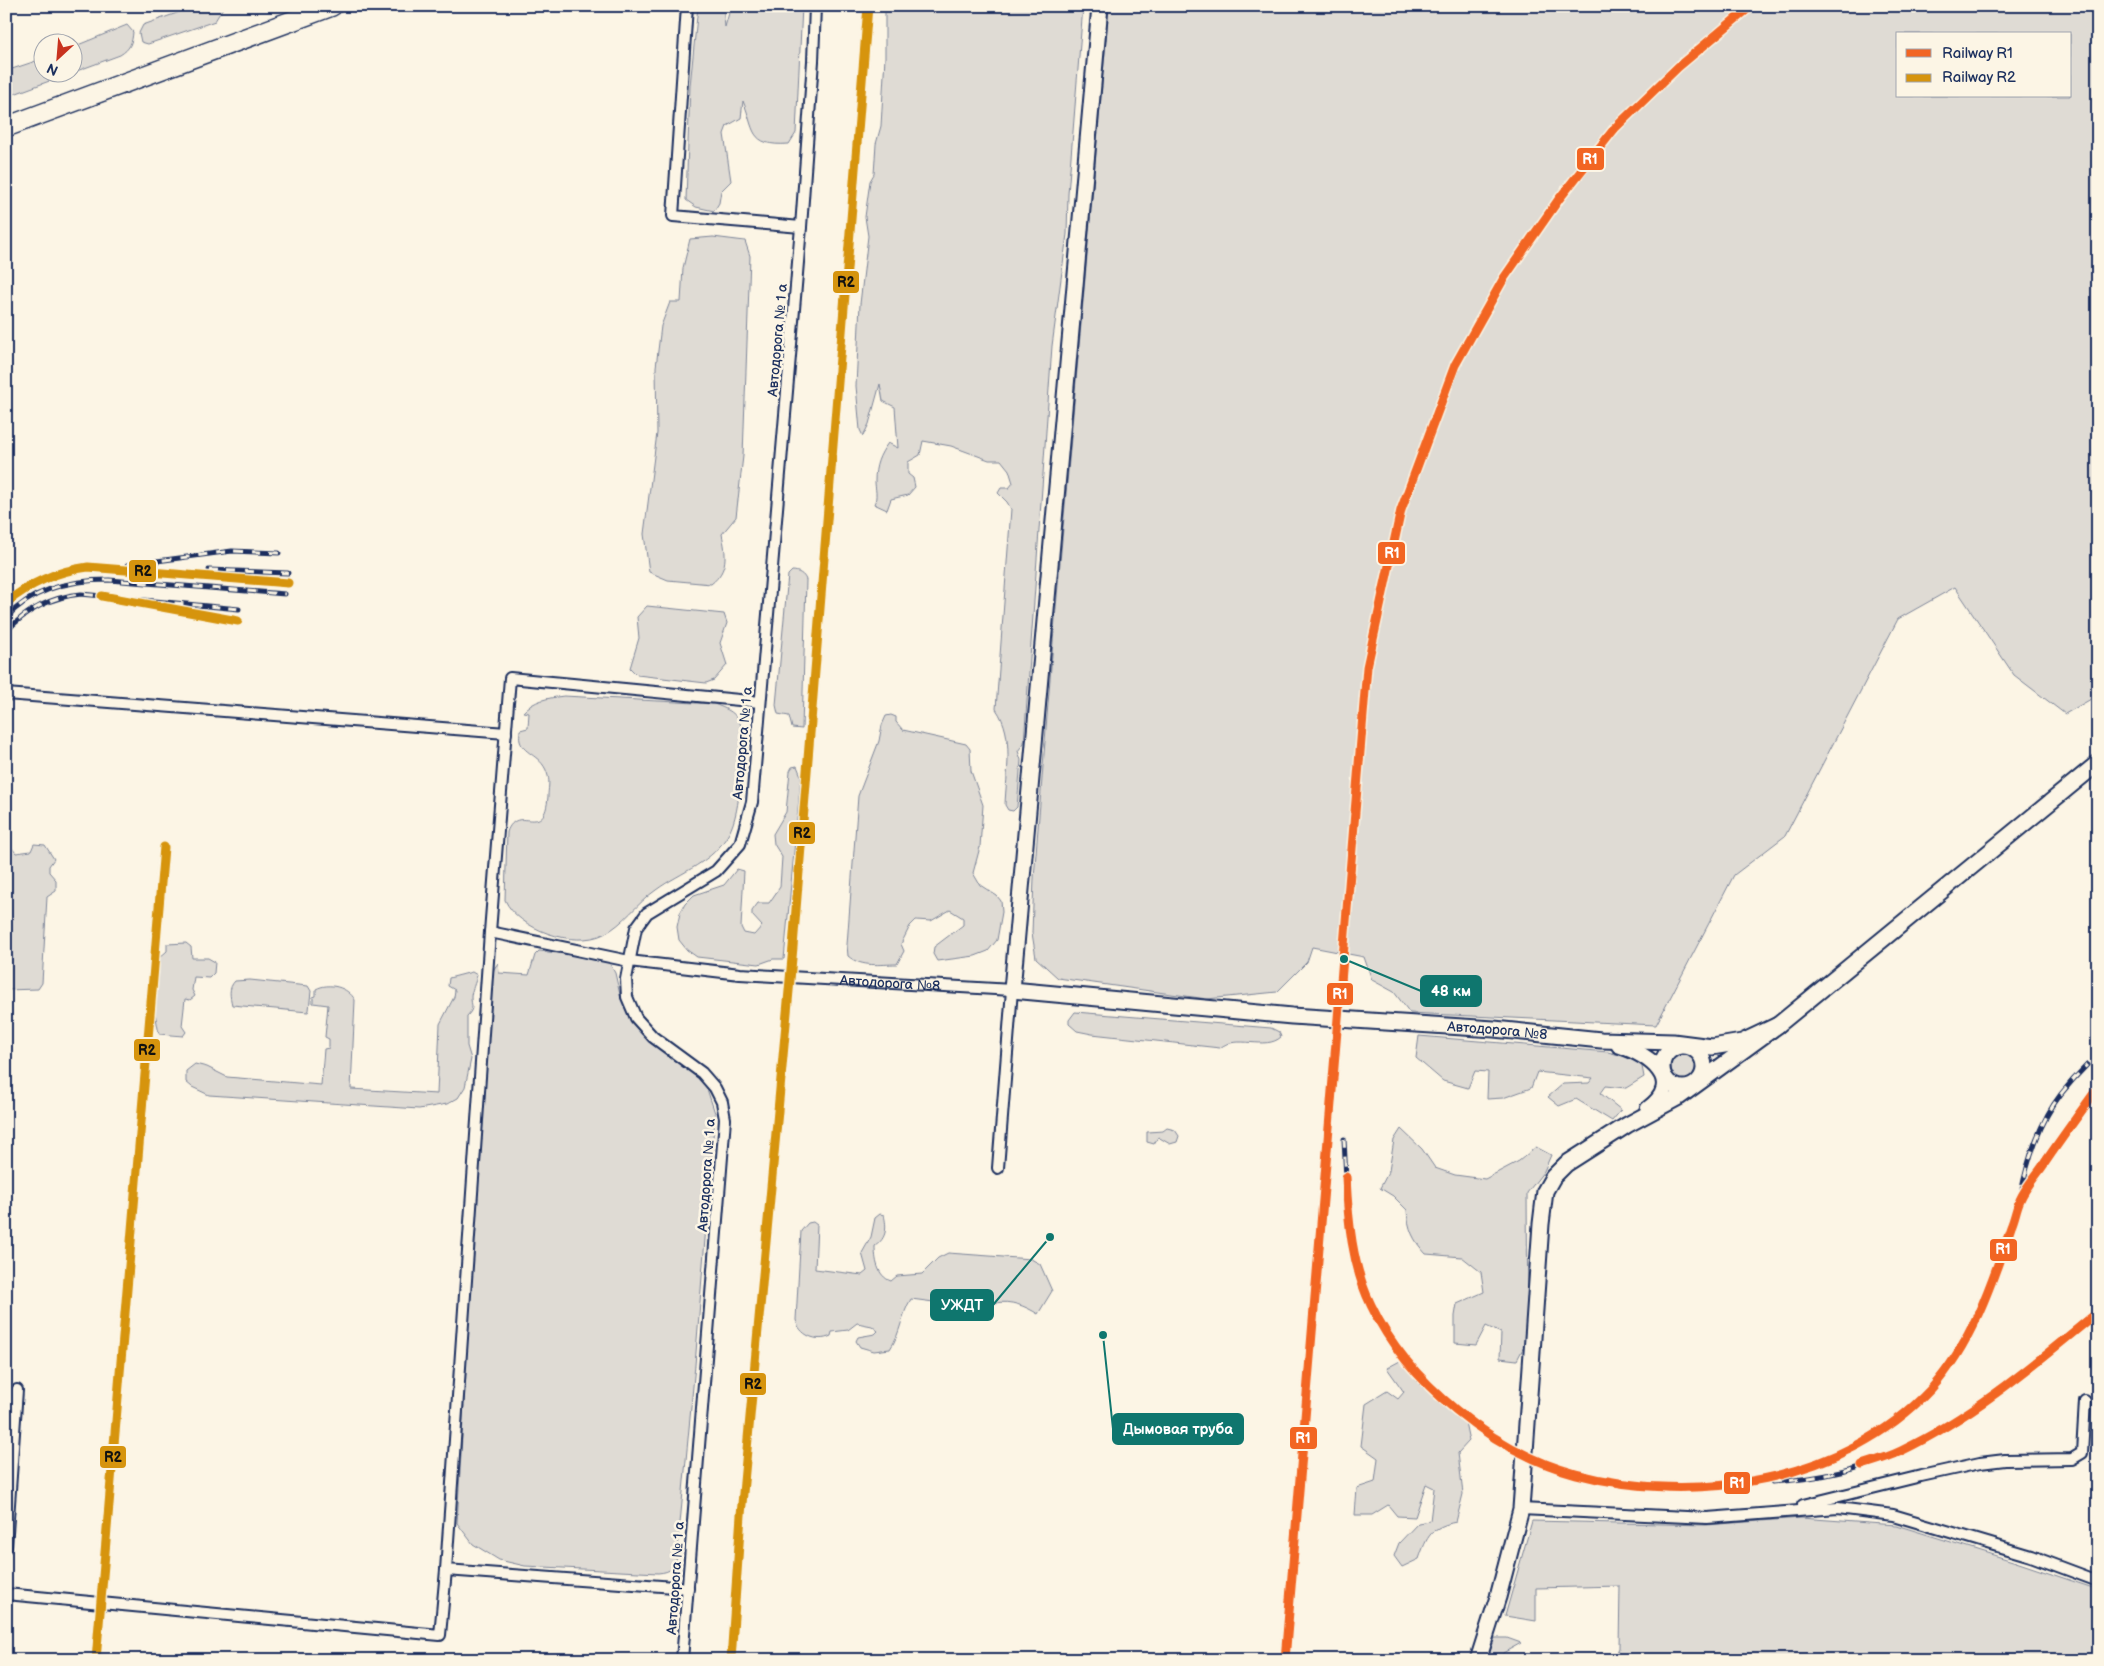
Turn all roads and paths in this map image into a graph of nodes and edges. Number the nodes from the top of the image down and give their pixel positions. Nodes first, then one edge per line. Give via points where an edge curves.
1 (332, 6) edge
2 (687, 6) edge
3 (1100, 6) edge
4 (815, 8) edge
5 (6, 127) edge
6 (801, 227) junction
7 (6, 694) edge
8 (760, 702) junction
9 (506, 733) junction
10 (2098, 763) edge
11 (490, 932) junction
12 (629, 961) junction
13 (1012, 990) junction
14 (1778, 1025) junction
15 (1601, 1040) junction
16 (1685, 1045) junction
17 (1662, 1073) junction
18 (1695, 1085) junction
19 (1628, 1125) junction
20 (998, 1168) dead end
21 (17, 1390) dead end
22 (2085, 1401) dead end
23 (1521, 1509) junction
24 (1778, 1512) junction
25 (6, 1548) edge
26 (446, 1570) junction
27 (2098, 1581) edge
28 (688, 1588) junction
29 (6, 1594) edge
30 (682, 1660) edge
31 (1478, 1660) edge

1 - 5 highway
2 - 6 street via 673,216
3 - 13 street
4 - 6 street, Автодорога № 1 а
6 - 8 street, Автодорога № 1 а
7 - 9 street
8 - 9 street via 510,678
8 - 12 street, Автодорога № 1 а via 752,802 740,844 716,871 648,913 636,928
9 - 11 street
10 - 14 street
11 - 12 street, Автодорога №8
11 - 26 street
12 - 13 street, Автодорога №8 via 740,974
12 - 28 street, Автодорога № 1 а via 627,997 636,1018 715,1088 722,1102 724,1119
13 - 15 street, Автодорога №8
13 - 20 street
14 - 16 street, Автодорога №8 via 1733,1044 1719,1047
14 - 18 street
15 - 16 street, Автодорога №8
15 - 17 street, Автодорога №8 via 1644,1055
16 - 17 street via 1666,1053
16 - 18 street via 1698,1051 1704,1064 1703,1074
17 - 18 street via 1670,1084 1678,1088
17 - 19 street via 1663,1087 1658,1101
18 - 19 street
19 - 23 street via 1566,1164 1545,1191
21 - 25 street
22 - 24 street via 2082,1453 2072,1459 1980,1463
23 - 24 street via 1707,1518
23 - 31 street
24 - 27 street via 1838,1508 1893,1515 2031,1556
26 - 28 street
26 - 29 street via 440,1636
28 - 30 street, Автодорога № 1 а

